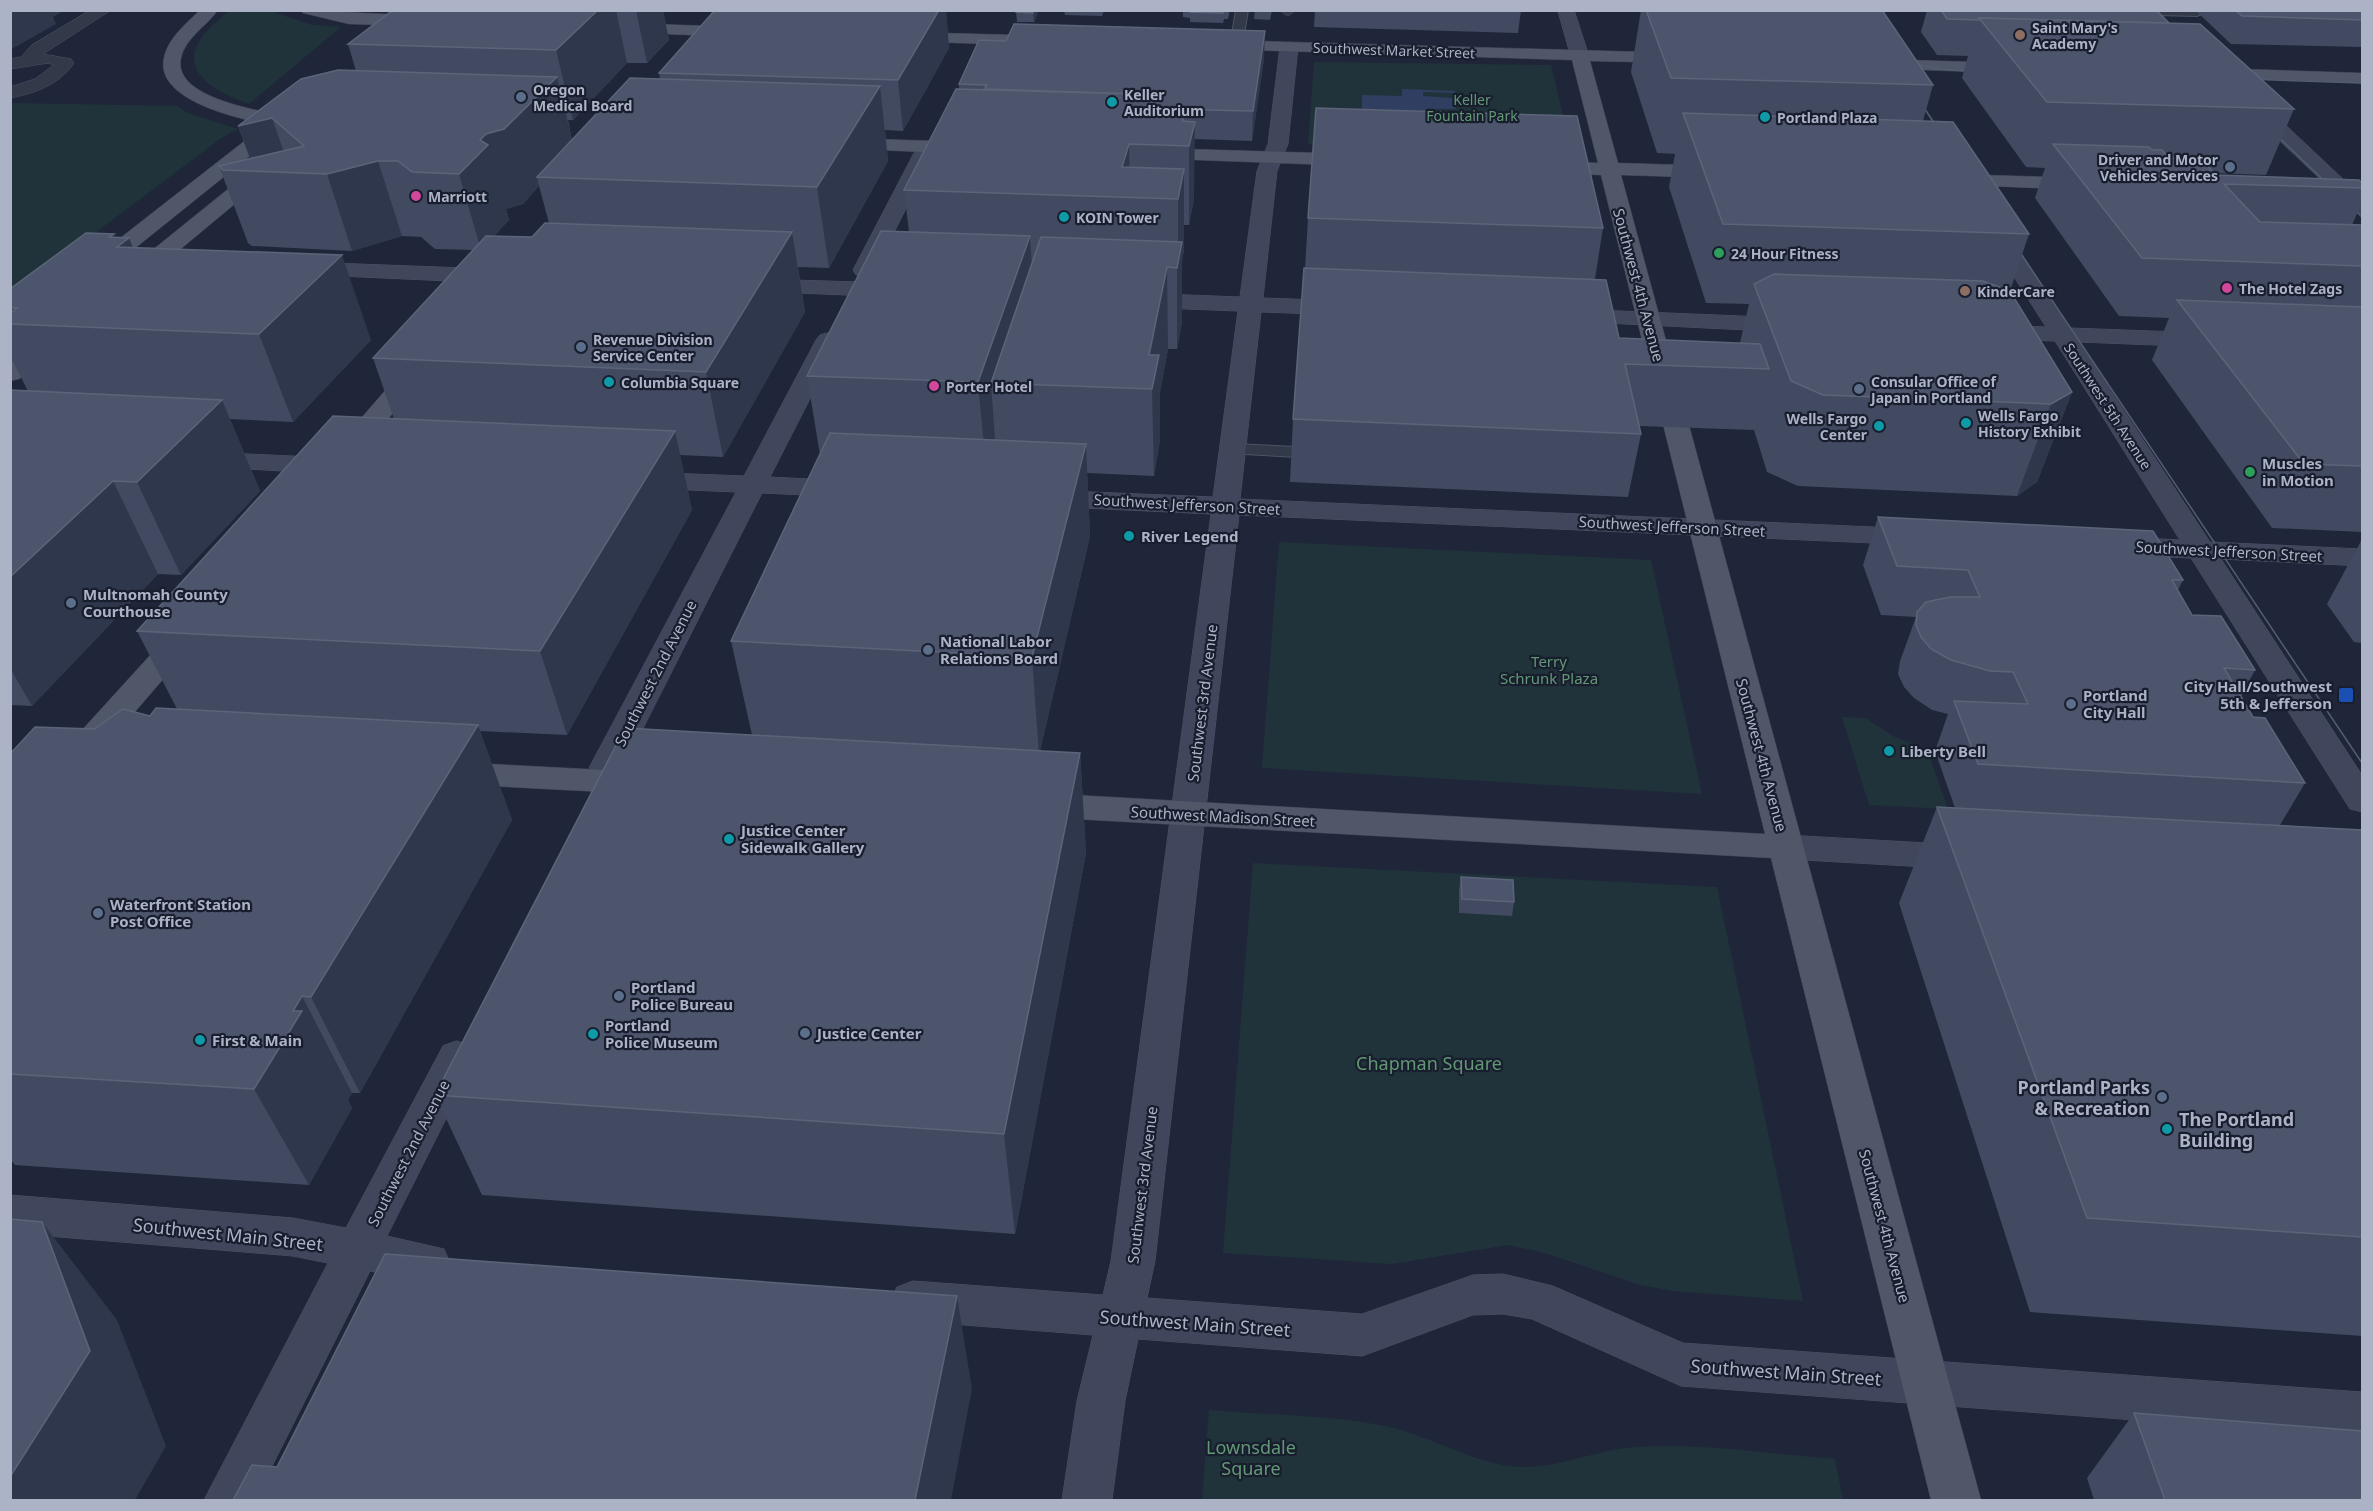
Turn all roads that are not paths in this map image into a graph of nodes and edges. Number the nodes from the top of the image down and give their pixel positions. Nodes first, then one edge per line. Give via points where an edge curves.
1 (103, 10) edge
2 (210, 10) edge
3 (309, 10) edge
4 (1242, 10) edge
5 (1566, 10) edge
6 (2155, 11) edge
7 (2197, 13) dead end
8 (748, 15) edge
9 (445, 16) edge
10 (426, 21) junction
11 (606, 28) dead end
12 (2172, 28) edge
13 (714, 31) junction
14 (754, 32) edge
15 (882, 36) edge
16 (403, 39) edge
17 (983, 39) junction
18 (1072, 41) edge
19 (1201, 45) edge
20 (1236, 46) junction
21 (1289, 47) junction
22 (1877, 48) edge
23 (698, 49) edge
24 (1580, 56) junction
25 (2202, 56) edge
26 (974, 57) edge
27 (28, 59) junction
28 (1699, 59) edge
29 (1860, 63) edge
30 (10, 64) edge
31 (1888, 64) junction
32 (2024, 68) edge
33 (2190, 73) edge
34 (2221, 74) junction
35 (2362, 78) edge
36 (1898, 80) edge
37 (10, 93) edge
38 (300, 132) junction
39 (932, 138) junction
40 (820, 143) edge
41 (989, 149) edge
42 (1132, 153) edge
43 (1947, 157) edge
44 (1272, 158) junction
45 (1371, 161) edge
46 (1526, 166) edge
47 (1609, 169) junction
48 (1737, 173) edge
49 (1932, 179) edge
50 (1963, 180) junction
51 (2103, 185) edge
52 (2317, 192) dead end
53 (2354, 193) edge
54 (2362, 208) edge
55 (150, 263) junction
56 (183, 264) edge
57 (279, 268) edge
58 (731, 285) edge
59 (854, 289) junction
60 (924, 291) edge
61 (110, 296) edge
62 (479, 298) edge
63 (1115, 299) edge
64 (1251, 304) junction
65 (1372, 309) edge
66 (1546, 316) edge
67 (1648, 319) junction
68 (1810, 325) edge
69 (65, 331) edge
70 (1971, 331) edge
71 (2062, 335) junction
72 (2229, 341) edge
73 (433, 352) edge
74 (10, 374) edge
75 (1233, 449) junction
76 (1317, 453) edge
77 (175, 458) edge
78 (333, 466) junction
79 (364, 467) edge
80 (612, 478) edge
81 (753, 485) junction
82 (313, 489) edge
83 (870, 490) edge
84 (1012, 496) edge
85 (1226, 506) junction
86 (1701, 527) junction
87 (1949, 538) edge
88 (2089, 544) edge
89 (2200, 550) junction
90 (2362, 557) edge
91 (202, 615) edge
92 (116, 754) edge
93 (419, 771) edge
94 (600, 781) junction
95 (674, 784) edge
96 (2362, 801) edge
97 (1006, 803) edge
98 (1188, 814) junction
99 (582, 815) edge
100 (1786, 848) junction
101 (2000, 859) edge
102 (470, 1034) edge
103 (10, 1214) edge
104 (359, 1249) junction
105 (470, 1267) edge
106 (870, 1298) edge
107 (1120, 1317) junction
108 (1926, 1382) junction
109 (2362, 1415) edge
110 (229, 1500) edge
111 (1087, 1500) edge
112 (1956, 1500) edge

1 - 27 street
2 - 38 main road via 186,32 173,51 170,64 175,78 219,107
3 - 10 main road via 350,19
4 - 20 lane
5 - 24 main road, Southwest 4th Avenue
6 - 7 lane
6 - 12 main road
8 - 13 main road
9 - 10 main road
10 - 16 main road
11 - 13 main road
13 - 14 main road
13 - 23 main road
15 - 17 main road
17 - 18 main road
17 - 26 street
19 - 20 main road, Southwest Market Street
20 - 21 main road, Southwest Market Street
21 - 24 main road, Southwest Market Street
21 - 44 main road, Southwest 3rd Avenue via 1278,144
22 - 31 main road
24 - 28 main road, Southwest Market Street
24 - 47 main road, Southwest 4th Avenue
25 - 34 main road
27 - 30 street
27 - 37 street via 57,58 65,63 33,86
29 - 31 main road
31 - 32 main road
31 - 36 main road
33 - 34 main road
34 - 35 main road
34 - 53 main road
38 - 55 main road
38 - 55 main road via 254,143 88,275
39 - 40 main road
39 - 41 main road
39 - 59 main road, Southwest 2nd Avenue
42 - 44 main road
43 - 50 main road, Southwest 5th Avenue
44 - 45 main road
44 - 64 main road, Southwest 3rd Avenue via 1267,171
46 - 47 main road
47 - 48 main road
47 - 67 main road, Southwest 4th Avenue
49 - 50 main road
50 - 51 main road
50 - 71 main road, Southwest 5th Avenue
52 - 53 main road
53 - 54 main road
55 - 56 main road
55 - 61 main road
57 - 62 main road via 508,271
58 - 59 main road
59 - 60 main road
59 - 81 main road, Southwest 2nd Avenue
63 - 64 main road
64 - 65 main road
64 - 75 main road, Southwest 3rd Avenue
66 - 67 main road
67 - 68 main road
67 - 86 main road, Southwest 4th Avenue
69 - 74 main road
70 - 71 main road
71 - 72 main road
71 - 89 main road, Southwest 5th Avenue
73 - 78 main road
75 - 76 lane
75 - 85 main road, Southwest 3rd Avenue
77 - 78 main road
78 - 79 main road
78 - 82 main road
80 - 81 main road
81 - 83 main road
81 - 94 main road, Southwest 2nd Avenue
84 - 85 main road, Southwest Jefferson Street
85 - 86 main road, Southwest Jefferson Street
85 - 98 main road, Southwest 3rd Avenue
86 - 87 main road, Southwest Jefferson Street
86 - 100 main road, Southwest 4th Avenue
88 - 89 main road, Southwest Jefferson Street
89 - 90 main road, Southwest Jefferson Street
89 - 96 main road, Southwest 5th Avenue
91 - 92 main road via 65,759
93 - 94 main road
94 - 95 main road
94 - 99 main road, Southwest 2nd Avenue
97 - 98 main road, Southwest Madison Street
98 - 100 main road, Southwest Madison Street
98 - 107 main road, Southwest 3rd Avenue via 1133,1262
100 - 101 main road, Southwest Madison Street
100 - 108 main road, Southwest 4th Avenue
102 - 104 main road, Southwest 2nd Avenue
103 - 104 main road, Southwest Main Street via 293,1236
104 - 105 main road, Southwest Main Street
104 - 110 main road, Southwest 2nd Avenue
106 - 107 main road, Southwest Main Street
107 - 108 main road, Southwest Main Street via 1362,1335 1473,1295 1503,1294 1537,1300 1681,1364
107 - 111 main road, Southwest 3rd Avenue via 1101,1401
108 - 109 main road, Southwest Main Street
108 - 112 main road, Southwest 4th Avenue

